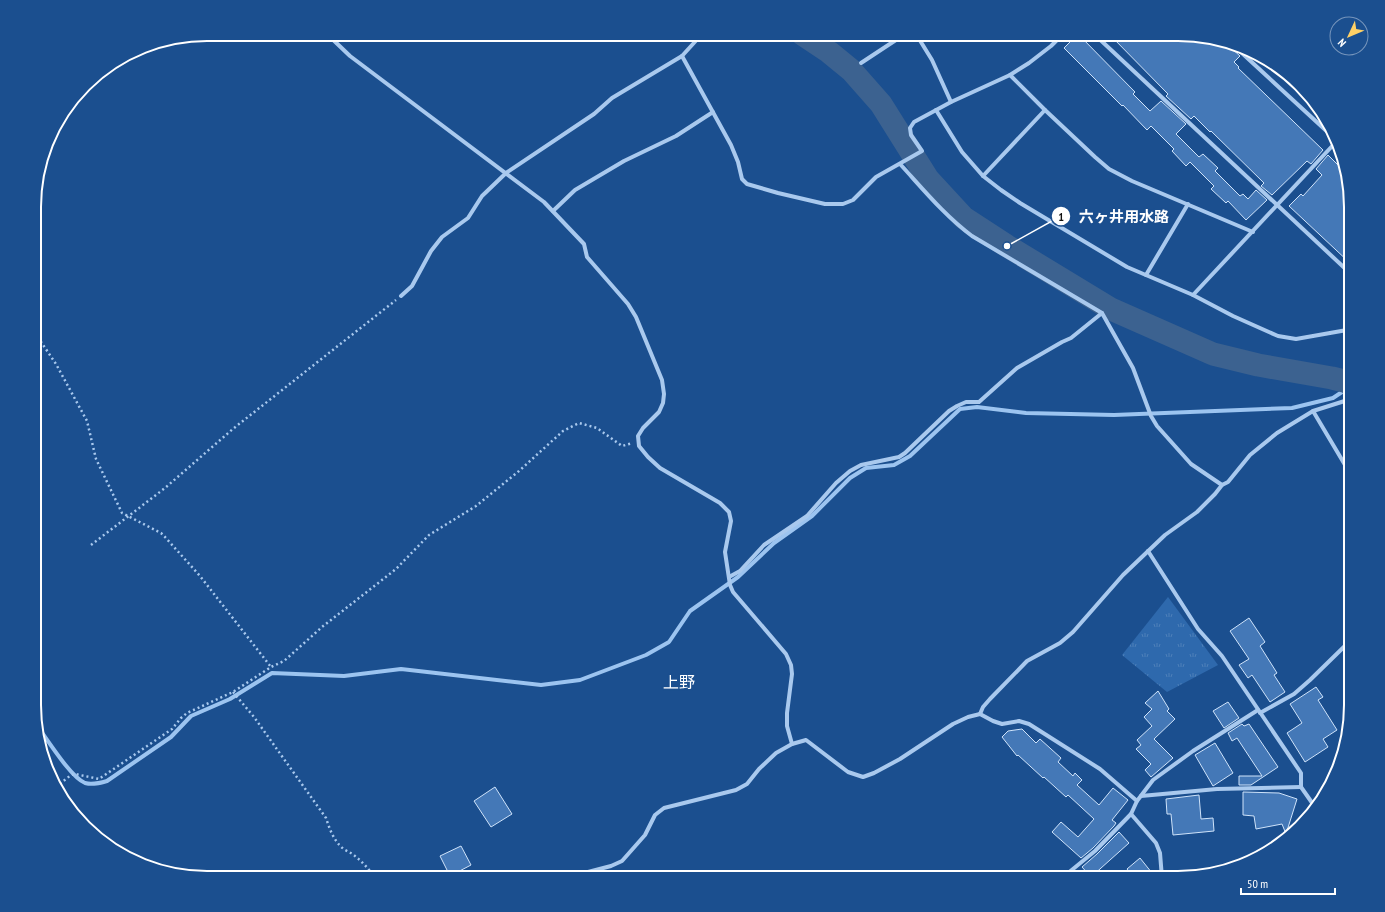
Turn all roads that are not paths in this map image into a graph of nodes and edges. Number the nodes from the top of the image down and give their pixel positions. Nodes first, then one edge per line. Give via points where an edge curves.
1 (334, 41) edge
2 (696, 41) edge
3 (894, 41) edge
4 (921, 41) edge
5 (1056, 41) edge
6 (1101, 41) edge
7 (1244, 55) edge
8 (682, 56) junction
9 (861, 63) dead end
10 (1010, 75) junction
11 (951, 102) junction
12 (936, 110) junction
13 (1045, 110) junction
14 (713, 112) junction
15 (1325, 129) edge
16 (1332, 146) edge
17 (900, 164) junction
18 (506, 173) junction
19 (983, 176) junction
20 (1188, 204) junction
21 (1277, 206) junction
22 (553, 211) junction
23 (1253, 232) junction
24 (1344, 268) edge
25 (1146, 275) junction
26 (1193, 295) junction
27 (401, 296) road end
28 (1102, 313) junction
29 (1344, 330) edge
30 (1344, 400) edge
31 (1313, 411) junction
32 (1344, 463) edge
33 (1222, 485) junction
34 (1148, 551) junction
35 (729, 578) junction
36 (1344, 647) edge
37 (1259, 711) junction
38 (980, 714) junction
39 (792, 744) junction
40 (1302, 787) junction
41 (1141, 796) junction
42 (1137, 801) junction
43 (1313, 802) edge
44 (1131, 814) junction
45 (592, 871) edge
46 (1070, 871) edge
47 (1161, 871) edge

1 - 18 street via 350,56
2 - 8 street
3 - 9 street
4 - 11 street
5 - 10 street
6 - 21 street
7 - 15 street
8 - 14 street
8 - 18 street via 612,98 594,114
10 - 11 street
10 - 13 street
11 - 12 street
12 - 17 street via 914,122 910,128 911,135 922,151
12 - 19 street via 962,152
13 - 19 street
13 - 20 street via 1109,169
14 - 17 street via 731,145 742,179 747,184 778,193 825,204 842,204 853,200 876,177
14 - 22 street via 676,136 624,161 575,190
16 - 21 street
17 - 28 street via 958,226
18 - 22 street
18 - 27 street via 482,196 468,218 442,237 431,251 412,286
19 - 25 street via 1020,203
20 - 23 street
20 - 25 street
21 - 23 street
21 - 24 street
22 - 35 street via 584,244 587,257 628,304 636,317 662,380 664,394 664,402 659,412 638,436 639,446 660,468 720,503 729,512 731,521 725,552
23 - 26 street
25 - 26 street
26 - 29 street via 1278,336 1296,339
28 - 33 street via 1133,368 1157,426 1191,464
28 - 35 street via 1071,338 1017,368 978,402 966,402 949,411 899,457 861,465 850,471 807,516 764,545 740,571
30 - 31 street
31 - 32 street
31 - 33 street via 1277,433 1250,455 1228,482
33 - 34 street via 1196,512
34 - 37 street via 1198,629 1222,656
34 - 38 street via 1123,575 1073,632 1060,643 1027,661 990,699
35 - 39 street via 733,592 786,654 791,665 787,726
36 - 37 street via 1294,694
37 - 40 street via 1302,773
37 - 41 street via 1192,751 1153,780
38 - 39 street via 953,724 900,759 863,777 848,772 806,740
38 - 42 street via 1002,724 1019,721 1029,724 1100,769
39 - 45 street via 776,753 747,784 736,790 664,808 655,815 645,835 622,861
40 - 41 street via 1218,789
40 - 43 street
41 - 42 street
42 - 44 street
44 - 46 street
44 - 47 street via 1156,844 1160,853

